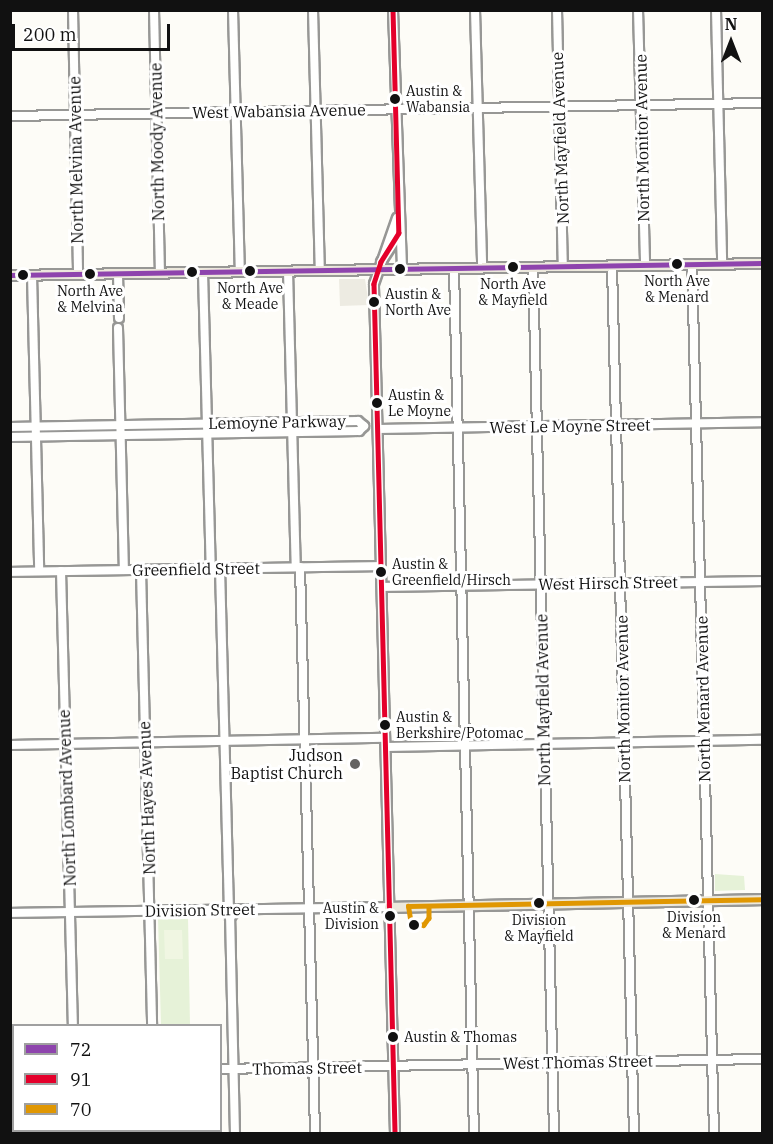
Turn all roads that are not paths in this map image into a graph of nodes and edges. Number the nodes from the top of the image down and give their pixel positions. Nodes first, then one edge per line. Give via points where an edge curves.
1 (72, 10) edge
2 (154, 10) edge
3 (233, 10) edge
4 (313, 10) edge
5 (393, 10) edge
6 (475, 10) edge
7 (557, 10) edge
8 (638, 10) edge
9 (716, 10) edge
10 (762, 103) edge
11 (718, 104) junction
12 (641, 105) junction
13 (559, 107) junction
14 (477, 108) junction
15 (395, 109) junction
16 (316, 111) junction
17 (236, 112) junction
18 (156, 113) junction
19 (75, 115) junction
20 (10, 116) edge
21 (397, 218) junction
22 (399, 233) junction
23 (762, 263) edge
24 (692, 264) junction
25 (722, 264) junction
26 (645, 265) junction
27 (380, 266) junction
28 (563, 266) junction
29 (612, 266) junction
30 (533, 267) junction
31 (454, 268) junction
32 (482, 268) junction
33 (402, 269) junction
34 (320, 270) junction
35 (288, 271) junction
36 (203, 272) junction
37 (240, 272) junction
38 (160, 273) junction
39 (78, 274) junction
40 (118, 274) junction
41 (10, 275) edge
42 (32, 275) junction
43 (119, 318) dead end
44 (118, 328) dead end
45 (292, 422) junction
46 (762, 422) edge
47 (207, 423) junction
48 (696, 423) junction
49 (121, 425) junction
50 (616, 425) junction
51 (36, 426) junction
52 (536, 426) junction
53 (10, 427) edge
54 (458, 428) junction
55 (378, 429) junction
56 (292, 432) junction
57 (207, 434) junction
58 (121, 436) junction
59 (10, 437) edge
60 (36, 437) junction
61 (381, 566) junction
62 (298, 567) junction
63 (211, 568) junction
64 (220, 568) junction
65 (124, 570) junction
66 (141, 570) junction
67 (39, 571) junction
68 (61, 571) junction
69 (10, 572) edge
70 (762, 581) edge
71 (700, 582) junction
72 (620, 583) junction
73 (541, 584) junction
74 (461, 585) junction
75 (382, 587) junction
76 (385, 738) junction
77 (305, 740) junction
78 (762, 740) edge
79 (225, 741) junction
80 (704, 741) junction
81 (146, 742) junction
82 (624, 743) junction
83 (65, 744) junction
84 (545, 744) junction
85 (10, 745) edge
86 (465, 746) junction
87 (386, 747) junction
88 (762, 899) edge
89 (708, 900) junction
90 (628, 902) junction
91 (548, 903) junction
92 (469, 905) junction
93 (389, 907) junction
94 (310, 908) junction
95 (150, 911) junction
96 (70, 912) junction
97 (10, 913) edge
98 (232, 913) junction
99 (73, 1024) edge
100 (152, 1024) edge
101 (762, 1059) edge
102 (712, 1060) junction
103 (632, 1061) junction
104 (552, 1063) junction
105 (472, 1064) junction
106 (393, 1066) junction
107 (314, 1068) junction
108 (222, 1069) edge
109 (234, 1069) junction
110 (235, 1134) edge
111 (315, 1134) edge
112 (395, 1134) edge
113 (474, 1134) edge
114 (554, 1134) edge
115 (634, 1134) edge
116 (714, 1134) edge

1 - 19 street, North Melvina Avenue
2 - 18 street, North Moody Avenue
3 - 17 street
4 - 16 street
5 - 15 street
6 - 14 street
7 - 13 street, North Mayfield Avenue
8 - 12 street, North Monitor Avenue
9 - 11 street
10 - 11 street, West Wabansia Avenue
11 - 12 street, West Wabansia Avenue
11 - 25 street
12 - 13 street, West Wabansia Avenue
12 - 26 street, North Monitor Avenue
13 - 14 street, West Wabansia Avenue
13 - 28 street, North Mayfield Avenue
14 - 15 street, West Wabansia Avenue
14 - 32 street
15 - 16 street, West Wabansia Avenue
15 - 21 street
16 - 17 street, West Wabansia Avenue
16 - 34 street
17 - 18 street, West Wabansia Avenue
17 - 37 street
18 - 19 street, West Wabansia Avenue
18 - 38 street, North Moody Avenue
19 - 20 street, West Wabansia Avenue
19 - 39 street, North Melvina Avenue
21 - 22 street
21 - 27 street
22 - 27 street
22 - 33 street
23 - 25 main road
24 - 25 main road
24 - 26 main road
24 - 48 street, North Menard Avenue
26 - 29 main road
27 - 33 main road
27 - 34 main road
27 - 55 street via 374,284
28 - 29 main road
28 - 30 main road
29 - 50 street, North Monitor Avenue
30 - 32 main road
30 - 52 street, North Mayfield Avenue
31 - 32 main road
31 - 33 main road
31 - 54 street
34 - 35 main road
35 - 37 main road
35 - 45 street
36 - 37 main road
36 - 38 main road
36 - 47 street
38 - 40 main road
39 - 40 main road
39 - 42 main road
40 - 43 street
41 - 42 main road
42 - 51 street
44 - 49 street
45 - 47 street, Lemoyne Parkway
45 - 56 street
45 - 56 street, Lemoyne Parkway via 358,421 364,426 359,431
46 - 48 street, West Le Moyne Street
47 - 49 street, Lemoyne Parkway
47 - 57 street
48 - 50 street, West Le Moyne Street
48 - 71 street, North Menard Avenue
49 - 51 street, Lemoyne Parkway
49 - 58 street
50 - 52 street, West Le Moyne Street
50 - 72 street, North Monitor Avenue
51 - 53 street, Lemoyne Parkway
51 - 60 street
52 - 54 street, West Le Moyne Street
52 - 73 street, North Mayfield Avenue
54 - 55 street, West Le Moyne Street
54 - 74 street
55 - 61 street
56 - 57 street, Lemoyne Parkway
56 - 62 street
57 - 58 street, Lemoyne Parkway
57 - 63 street
58 - 60 street, Lemoyne Parkway
58 - 65 street
59 - 60 street, Lemoyne Parkway
60 - 67 street
61 - 62 street, Greenfield Street
61 - 75 street
62 - 64 street, Greenfield Street
62 - 77 street
63 - 64 street, Greenfield Street
63 - 66 street, Greenfield Street
64 - 79 street
65 - 66 street, Greenfield Street
65 - 68 street, Greenfield Street
66 - 81 street, North Hayes Avenue
67 - 68 street, Greenfield Street
67 - 69 street, Greenfield Street
68 - 83 street, North Lombard Avenue
70 - 71 street, West Hirsch Street
71 - 72 street, West Hirsch Street
71 - 80 street, North Menard Avenue
72 - 73 street, West Hirsch Street
72 - 82 street, North Monitor Avenue
73 - 74 street, West Hirsch Street
73 - 84 street, North Mayfield Avenue
74 - 75 street, West Hirsch Street
74 - 86 street
75 - 76 street
76 - 77 street
76 - 87 street
77 - 79 street
77 - 94 street
78 - 80 street
79 - 81 street
79 - 98 street
80 - 82 street
80 - 89 street, North Menard Avenue
81 - 83 street
81 - 95 street, North Hayes Avenue
82 - 84 street
82 - 90 street, North Monitor Avenue
83 - 85 street
83 - 96 street, North Lombard Avenue
84 - 86 street
84 - 91 street, North Mayfield Avenue
86 - 87 street
86 - 92 street
87 - 93 street
88 - 89 main road
89 - 90 main road
89 - 102 street, North Menard Avenue
90 - 91 main road
90 - 103 street, North Monitor Avenue
91 - 92 main road
91 - 104 street, North Mayfield Avenue
92 - 93 main road
92 - 105 street
93 - 94 street, Division Street
93 - 106 street
94 - 98 street, Division Street
94 - 107 street
95 - 96 street, Division Street
95 - 98 street, Division Street
95 - 100 street, North Hayes Avenue
96 - 97 street, Division Street
96 - 99 street, North Lombard Avenue
98 - 109 street
101 - 102 street, West Thomas Street
102 - 103 street, West Thomas Street
102 - 116 street, North Menard Avenue
103 - 104 street, West Thomas Street
103 - 115 street, North Monitor Avenue
104 - 105 street, West Thomas Street
104 - 114 street, North Mayfield Avenue
105 - 106 street, West Thomas Street
105 - 113 street
106 - 107 street, Thomas Street
106 - 112 street
107 - 109 street, Thomas Street
107 - 111 street
108 - 109 street, Thomas Street
109 - 110 street

